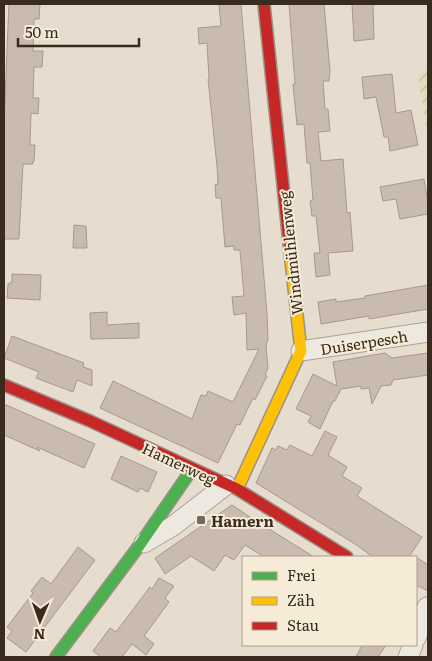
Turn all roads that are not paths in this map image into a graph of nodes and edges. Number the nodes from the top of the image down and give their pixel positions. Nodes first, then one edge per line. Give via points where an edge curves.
1 (264, 4) edge
2 (428, 332) edge
3 (301, 351) junction
4 (4, 385) edge
5 (192, 469) junction
6 (232, 487) junction
7 (139, 546) junction
8 (345, 556) edge
9 (424, 605) edge
10 (417, 634) edge
11 (56, 657) edge

1 - 3 street, Windmühlenweg
2 - 3 street, Duiserpesch
3 - 6 street
4 - 5 street, Hamerweg
5 - 6 street, Hamerweg
5 - 7 street
6 - 7 street
6 - 8 street, Hamerweg
7 - 11 street
9 - 10 street

